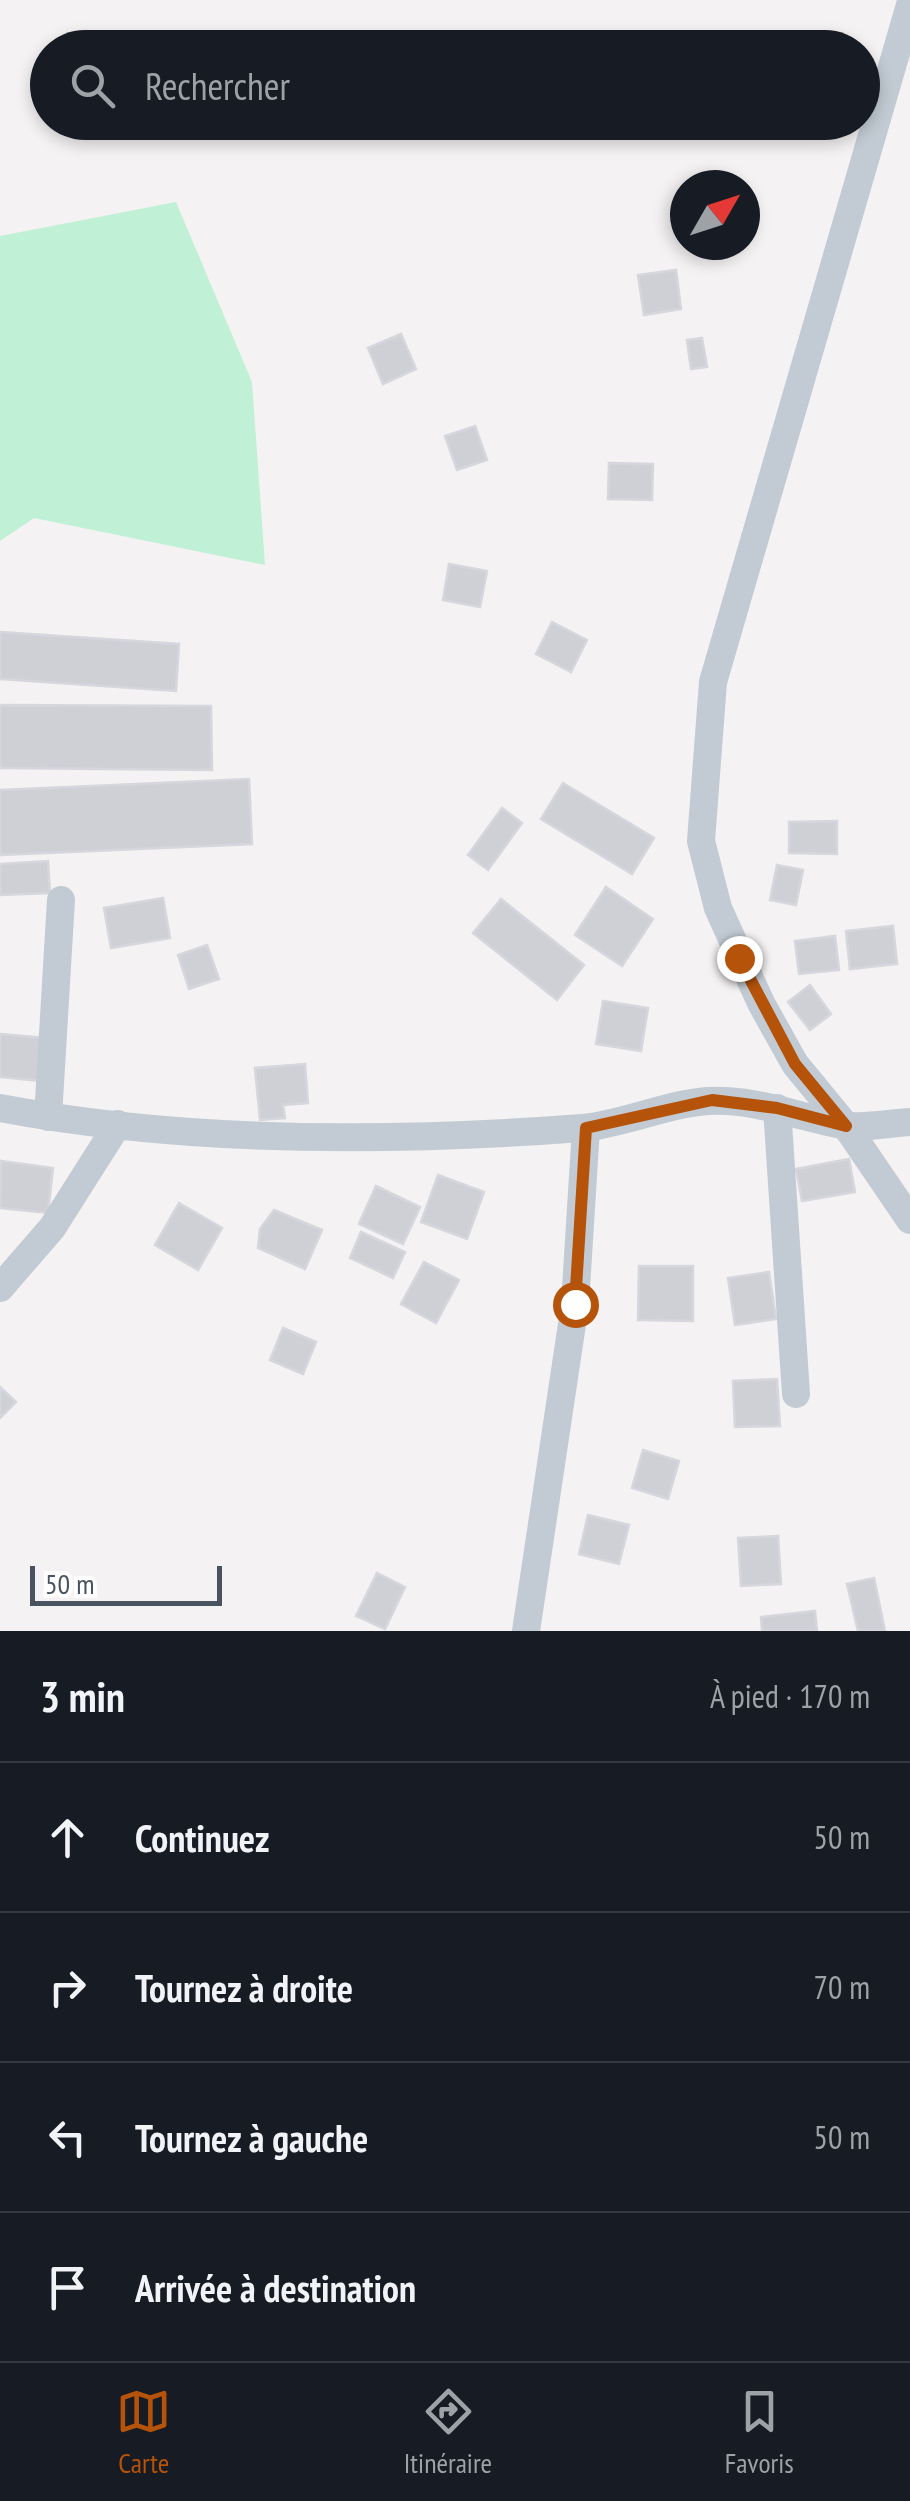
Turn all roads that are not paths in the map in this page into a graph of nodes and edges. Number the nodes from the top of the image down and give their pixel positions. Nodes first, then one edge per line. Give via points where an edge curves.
1 (910, 5) edge
2 (880, 108) edge
3 (871, 140) edge
4 (60, 900) dead end
5 (0, 1108) edge
6 (777, 1108) junction
7 (48, 1118) junction
8 (910, 1122) edge
9 (118, 1124) junction
10 (846, 1126) junction
11 (586, 1128) junction
12 (910, 1220) edge
13 (0, 1288) edge
14 (796, 1394) dead end
15 (526, 1631) edge

1 - 2 street
3 - 10 street via 713,682 701,841 718,908 761,1004 795,1064
4 - 7 street
5 - 7 street
6 - 10 street
6 - 11 street via 712,1100
6 - 14 street
7 - 9 street
8 - 10 street
9 - 11 street via 333,1138
9 - 13 street via 52,1228
10 - 12 street
11 - 15 street via 575,1304

